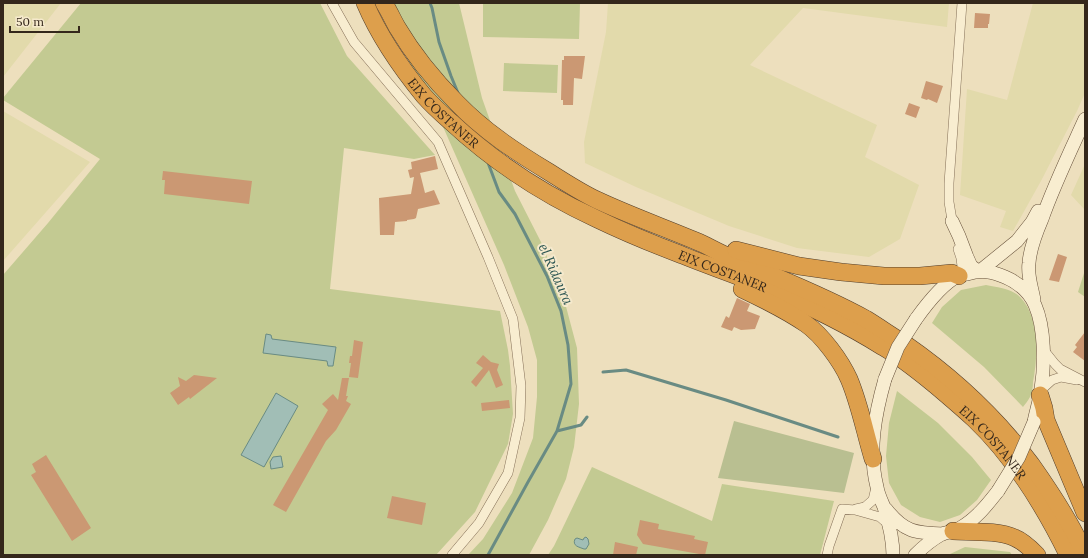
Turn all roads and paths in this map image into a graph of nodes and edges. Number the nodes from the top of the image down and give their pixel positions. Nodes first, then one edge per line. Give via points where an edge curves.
1 (332, 3) edge
2 (365, 3) edge
3 (384, 3) edge
4 (962, 3) edge
5 (1085, 119) edge
6 (1057, 179) junction
7 (952, 221) junction
8 (705, 245) junction
9 (682, 255) junction
10 (979, 271) junction
11 (961, 275) junction
12 (1035, 305) junction
13 (1043, 349) junction
14 (1083, 381) edge
15 (1040, 393) junction
16 (873, 459) junction
17 (876, 486) junction
18 (883, 506) junction
19 (855, 510) junction
20 (1085, 513) edge
21 (888, 524) junction
22 (948, 532) junction
23 (452, 555) edge
24 (827, 555) edge
25 (893, 555) edge
26 (915, 555) edge
27 (1037, 555) edge
28 (1068, 555) edge
29 (1085, 555) edge

1 - 23 street via 354,42 438,142 488,256 512,319 521,386 520,418 508,473 479,523
2 - 9 highway, EIX COSTANER via 382,36 406,73 426,98 469,139 534,185 596,218
3 - 8 highway, EIX COSTANER via 397,27 443,88 458,105 502,142 597,200
4 - 7 street via 949,183
5 - 6 street
6 - 10 street via 1032,222 1017,241
6 - 12 street via 1037,232 1029,262
7 - 10 street via 971,266
7 - 11 street via 962,265
8 - 11 highway via 799,266 847,273 878,276 952,273
8 - 29 highway, EIX COSTANER via 820,296 867,320 952,379 1017,445 1044,483
9 - 16 highway via 721,279 792,315 820,337 838,358 849,379
9 - 28 highway, EIX COSTANER via 754,282 841,322 916,369 975,420 1006,454 1031,488
10 - 11 street
10 - 12 street via 1000,275 1017,283 1028,292
11 - 16 street, bridge via 927,304 898,347 878,401 874,421
12 - 13 street via 1043,337
13 - 14 street via 1060,369
13 - 15 street
14 - 15 street via 1061,377 1052,380
15 - 20 highway via 1046,420
15 - 22 street, bridge via 1034,422 1019,457 998,491 973,519
16 - 17 street
17 - 18 street
17 - 19 street via 873,500 865,507
18 - 21 street
18 - 22 street via 902,526 911,530 923,534
19 - 21 street via 880,517
19 - 24 street via 842,509
21 - 25 street
22 - 26 street via 931,541
22 - 27 highway via 1002,534 1015,538

